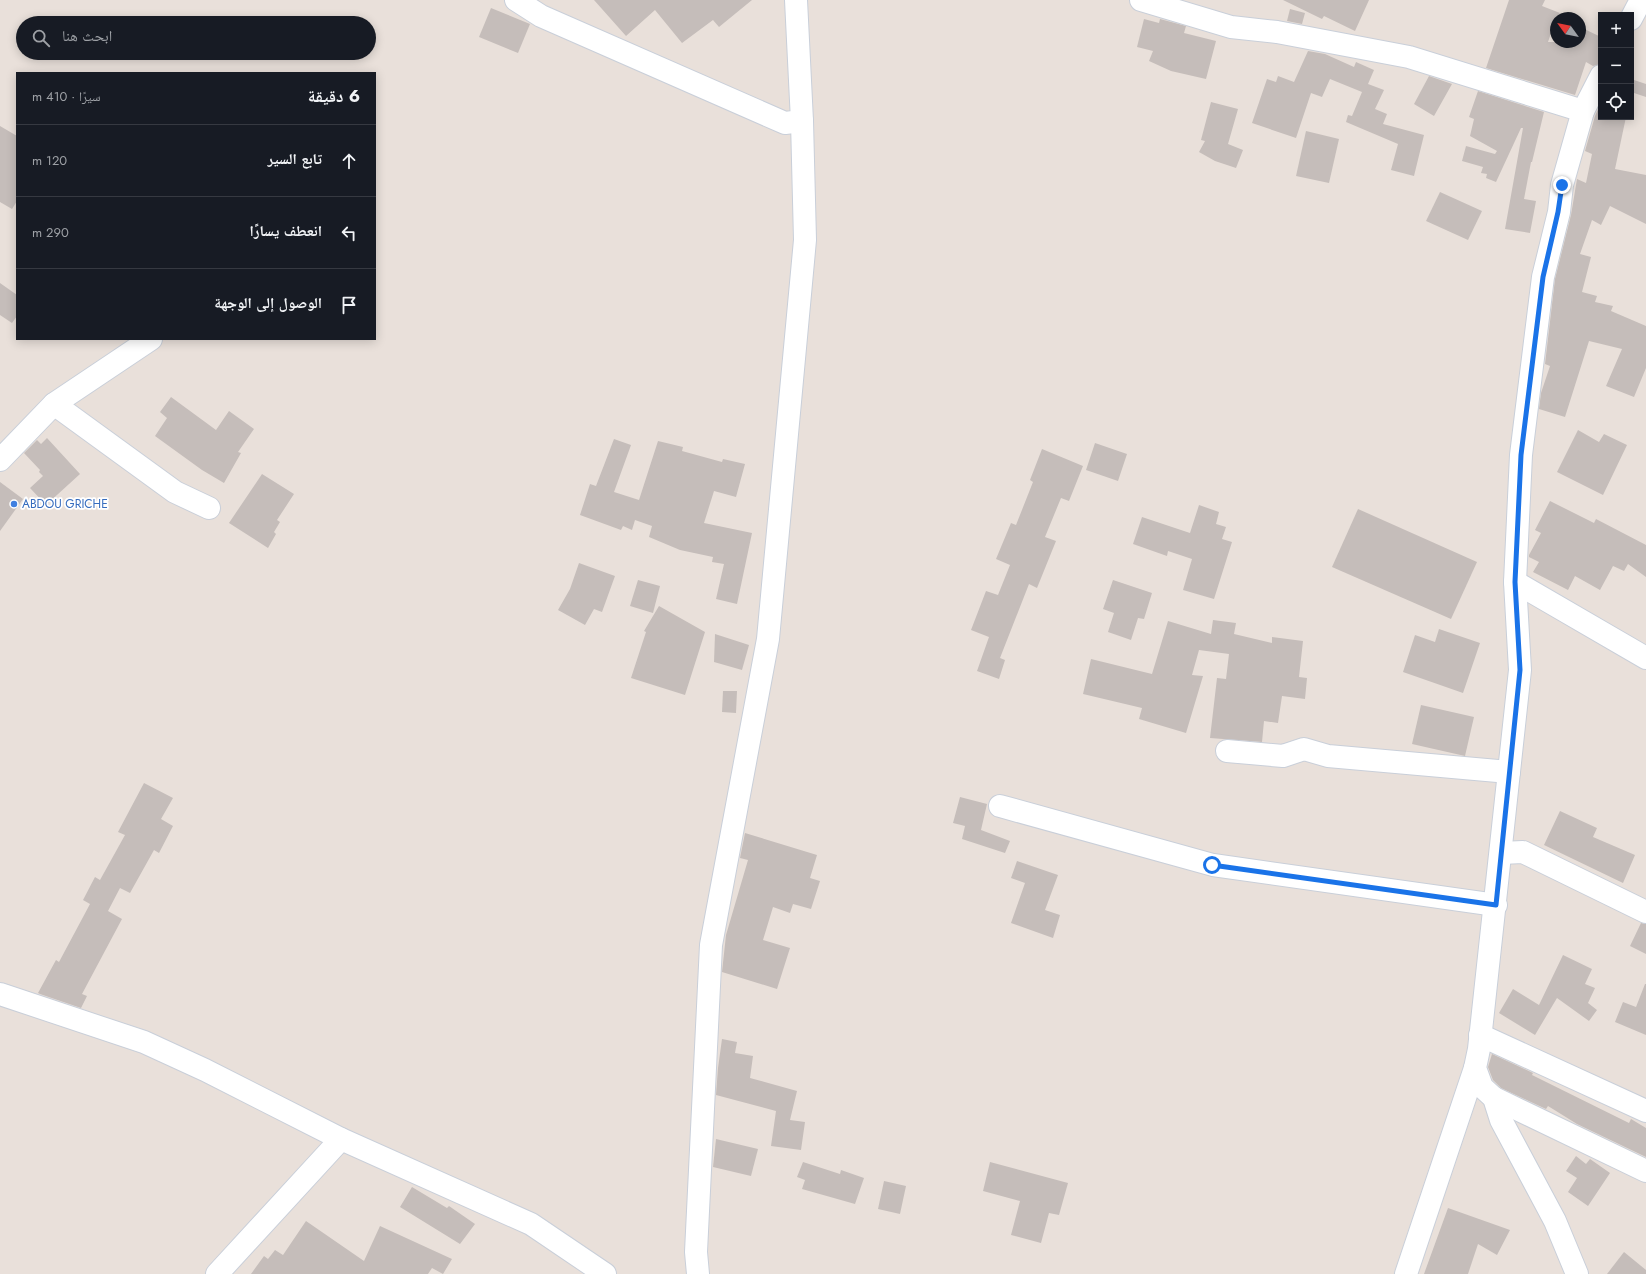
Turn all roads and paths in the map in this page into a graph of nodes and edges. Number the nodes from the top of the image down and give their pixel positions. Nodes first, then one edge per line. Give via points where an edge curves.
1 (516, 0) edge
2 (796, 0) edge
3 (1141, 0) edge
4 (1641, 0) edge
5 (1634, 13) edge
6 (1598, 82) edge
7 (1582, 111) junction
8 (802, 121) junction
9 (150, 340) edge
10 (54, 404) junction
11 (0, 460) edge
12 (209, 508) dead end
13 (1515, 582) junction
14 (1646, 658) edge
15 (1227, 751) dead end
16 (1509, 772) junction
17 (1000, 806) dead end
18 (1501, 853) junction
19 (1496, 905) junction
20 (1646, 912) edge
21 (0, 994) edge
22 (1480, 1035) junction
23 (1476, 1068) junction
24 (1494, 1098) junction
25 (1646, 1110) edge
26 (341, 1139) junction
27 (1646, 1170) edge
28 (217, 1274) edge
29 (605, 1274) edge
30 (698, 1274) edge
31 (1406, 1274) edge
32 (1577, 1274) edge

1 - 8 street via 541,16 785,122
2 - 8 street
3 - 7 street via 1231,27 1277,32 1409,57
4 - 5 street
6 - 7 street
7 - 13 street via 1562,185 1543,277 1521,455
8 - 30 street via 805,240 768,639 711,945 696,1252
9 - 10 street
10 - 11 street
10 - 12 street via 175,492
13 - 14 street
13 - 16 street via 1520,670
15 - 16 street via 1283,756 1304,749 1328,756
16 - 18 street
17 - 19 street via 1212,865
18 - 19 street
18 - 20 street via 1523,852
19 - 22 street
21 - 26 street via 144,1042
22 - 23 street
22 - 25 street
23 - 24 street via 1482,1087
23 - 31 street
24 - 27 street
24 - 32 street via 1501,1120 1555,1221
26 - 28 street
26 - 29 street via 530,1224

